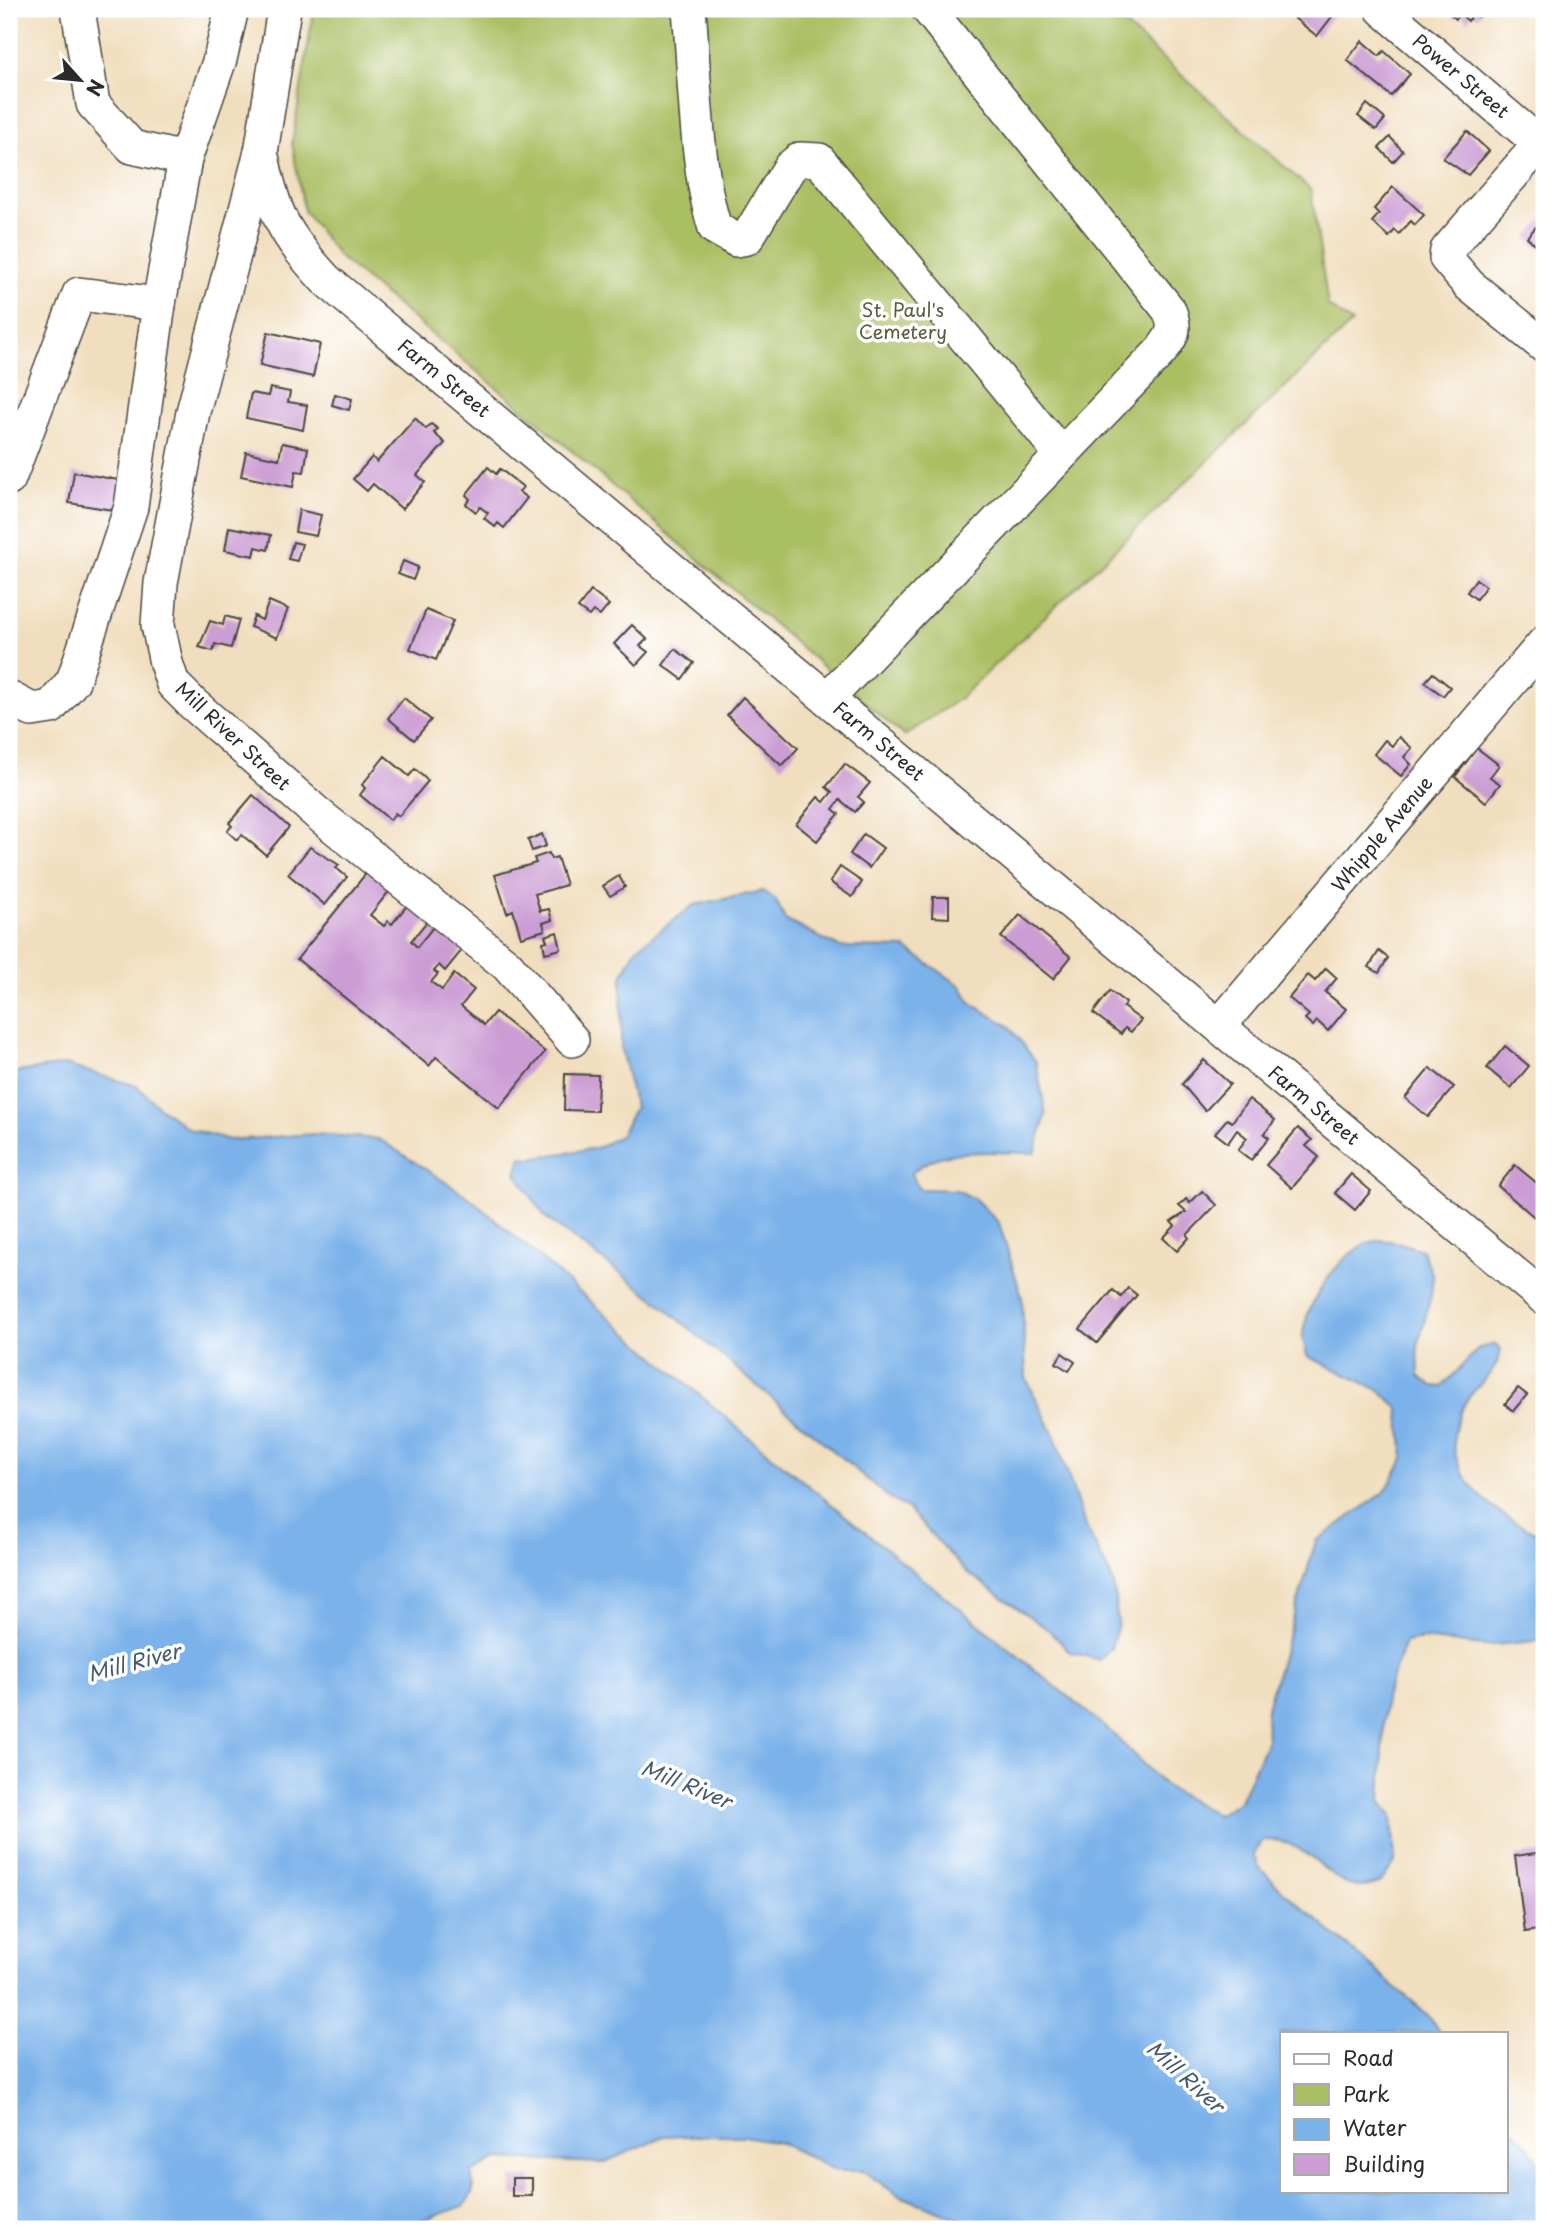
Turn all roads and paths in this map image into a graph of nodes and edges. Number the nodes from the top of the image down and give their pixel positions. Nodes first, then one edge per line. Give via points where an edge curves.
1 (78, 9) edge
2 (232, 9) edge
3 (284, 9) edge
4 (690, 9) edge
5 (928, 9) edge
6 (1382, 9) edge
7 (1542, 141) edge
8 (261, 152) junction
9 (185, 159) junction
10 (159, 304) junction
11 (1544, 346) edge
12 (1060, 453) junction
13 (9, 479) edge
14 (1544, 643) edge
15 (9, 698) edge
16 (828, 698) junction
17 (1219, 1026) junction
18 (572, 1040) dead end
19 (1544, 1298) edge

1 - 9 street via 93,104 132,147
2 - 9 street via 208,98
3 - 8 street, Mill River Street
4 - 12 street via 709,209 715,228 736,240 747,238 790,167 800,159 819,160
5 - 12 street via 1169,310 1175,325 1161,351
6 - 7 street, Power Street
7 - 11 street via 1446,256 1469,285
8 - 16 street, Farm Street via 272,205 282,226 326,280
8 - 18 street, Mill River Street via 193,412 161,583 158,625 173,684 318,814 507,965
9 - 10 street
10 - 13 street via 79,294
10 - 15 street via 131,507 73,681 51,706 32,710
12 - 16 street
14 - 17 street, Whipple Avenue
16 - 17 street, Farm Street
17 - 19 street, Farm Street

